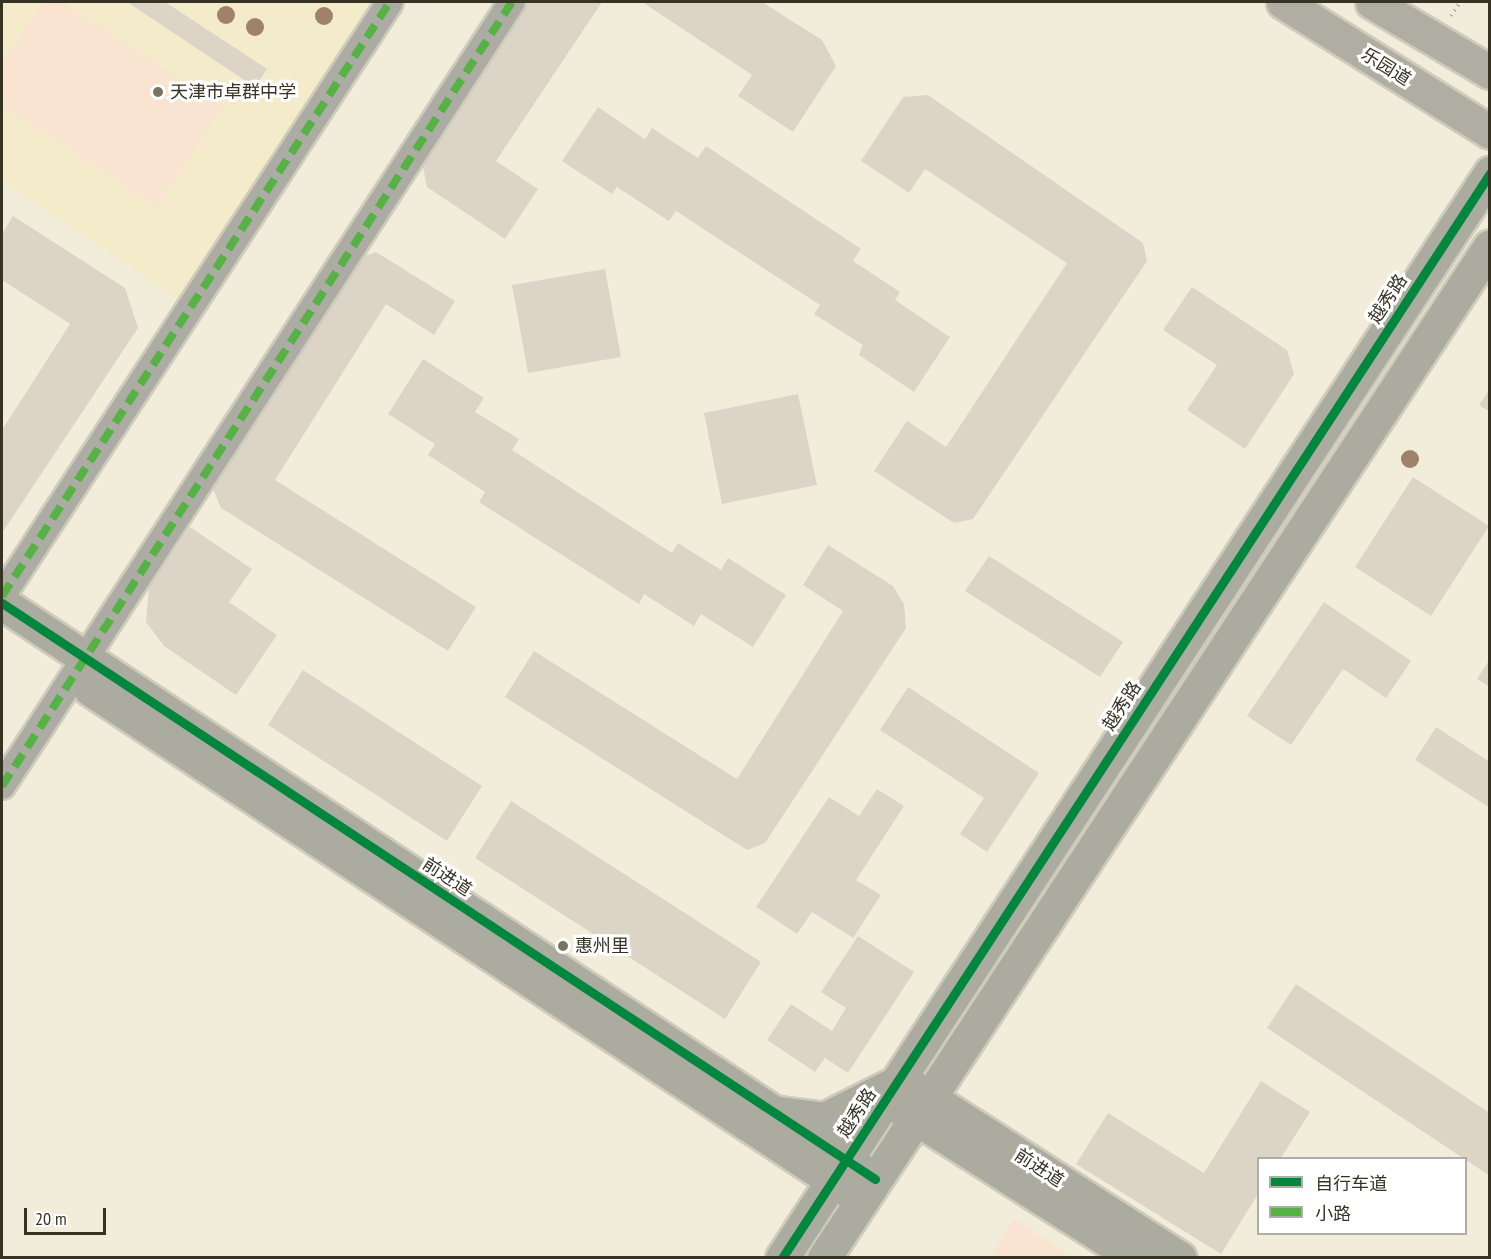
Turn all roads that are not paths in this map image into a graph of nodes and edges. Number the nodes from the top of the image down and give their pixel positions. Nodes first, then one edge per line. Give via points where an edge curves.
1 (390, 2) edge
2 (512, 2) edge
3 (1283, 2) edge
4 (1372, 2) edge
5 (1490, 72) edge
6 (1490, 132) edge
7 (1490, 173) edge
8 (1490, 246) edge
9 (2, 596) edge
10 (2, 603) edge
11 (2, 630) edge
12 (78, 667) junction
13 (2, 786) edge
14 (907, 1101) junction
15 (755, 1115) junction
16 (841, 1161) junction
17 (868, 1189) junction
18 (782, 1257) edge
19 (824, 1257) edge
20 (1136, 1257) edge
21 (1180, 1257) edge

1 - 9 street
2 - 12 street
3 - 6 main road, 乐园道
4 - 5 main road
7 - 14 street, 越秀路
8 - 14 street, 越秀路
10 - 12 street
11 - 12 street
12 - 13 street
12 - 15 street
14 - 15 street via 861,1105 824,1119
14 - 16 street, 越秀路
14 - 17 street, 越秀路
14 - 20 street, 前进道
14 - 21 street, 前进道
15 - 16 street
16 - 17 street
16 - 18 street, 越秀路
17 - 19 street, 越秀路

